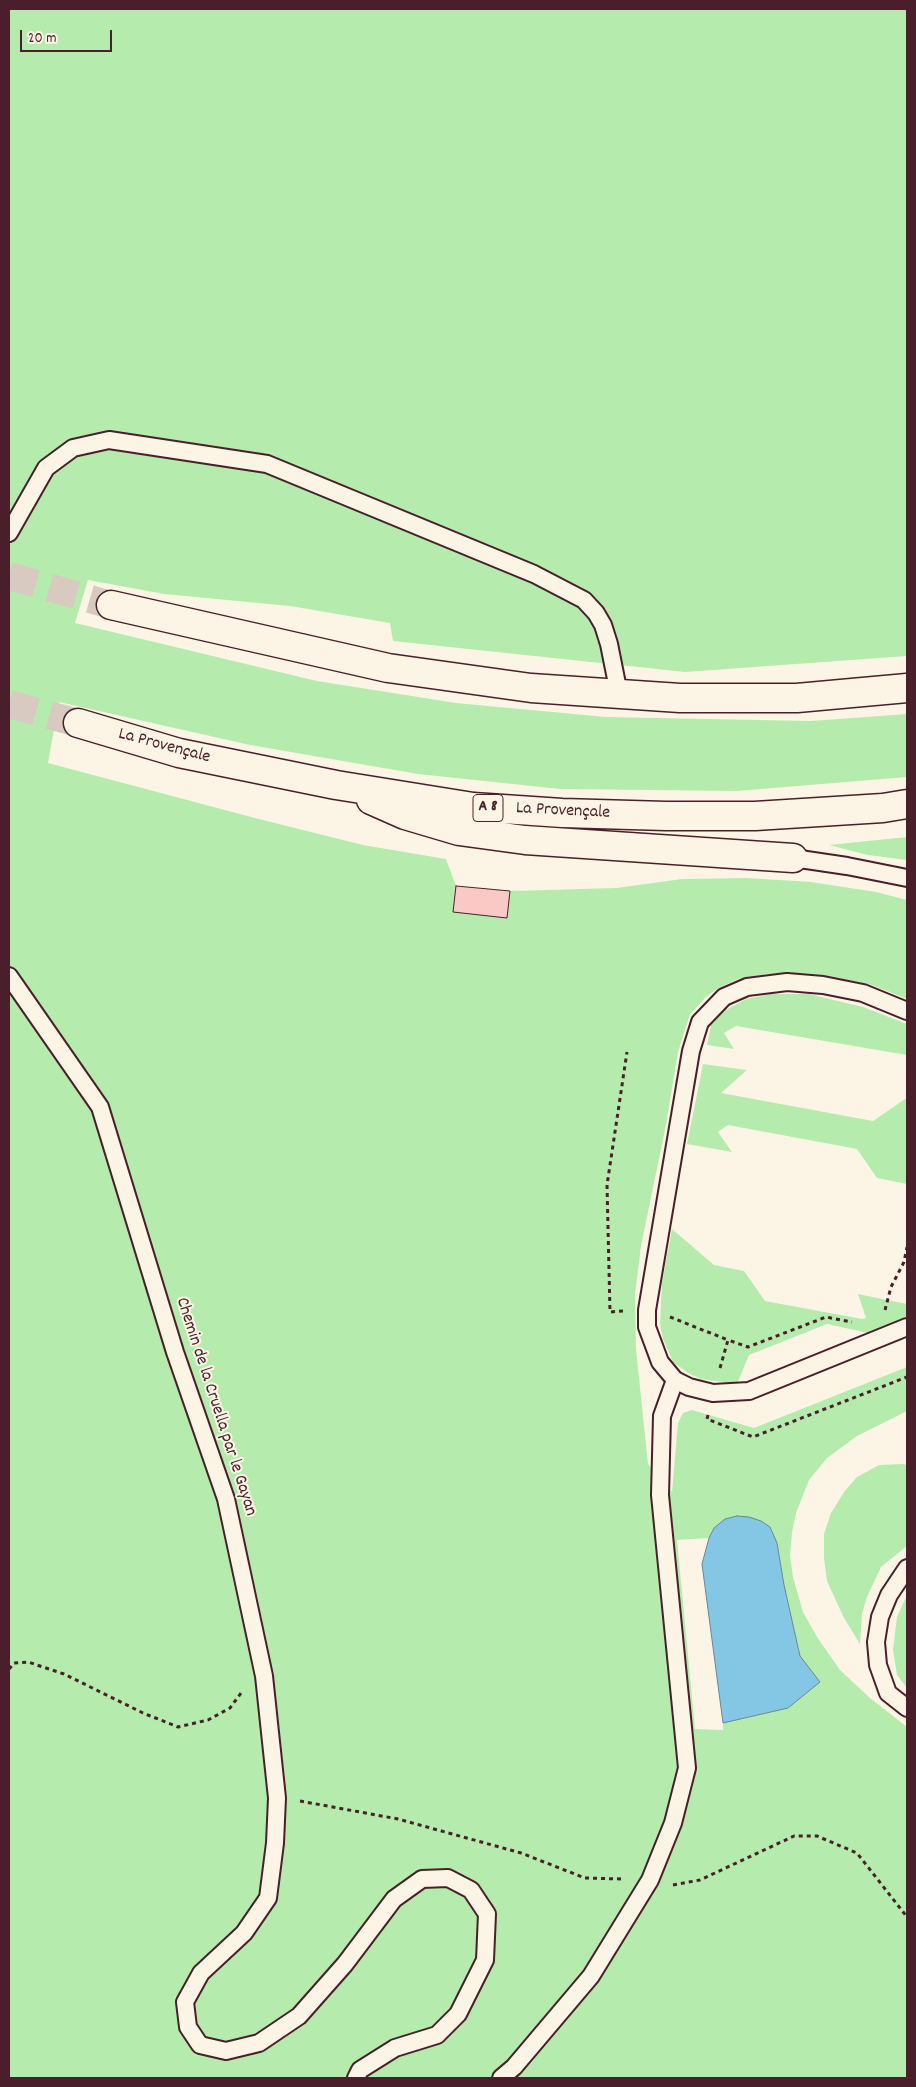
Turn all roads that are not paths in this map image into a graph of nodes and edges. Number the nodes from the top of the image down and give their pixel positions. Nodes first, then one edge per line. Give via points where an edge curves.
1 (9, 532) edge
2 (111, 605) tunnel mouth
3 (907, 688) edge
4 (620, 694) junction
5 (78, 724) tunnel mouth
6 (336, 784) junction
7 (907, 804) edge
8 (792, 858) joint
9 (907, 878) edge
10 (9, 976) edge
11 (907, 1011) edge
12 (907, 1327) edge
13 (675, 1380) junction
14 (907, 1568) edge
15 (907, 1708) edge
16 (356, 2078) edge
17 (500, 2078) edge

1 - 4 lane via 46,468 73,448 110,440 267,464 534,574 584,600 603,625
2 - 4 highway via 388,668 531,688
3 - 4 highway via 797,698 680,698
5 - 6 highway, La Provençale / A 8 via 179,753
6 - 7 highway, La Provençale / A 8 via 473,806 572,813 755,816
6 - 8 highway via 404,815 460,831 525,840
8 - 9 lane
10 - 16 lane, Chemin de la Cruella par le Gayan via 100,1107 176,1352 226,1499 264,1676 277,1798 276,1843 268,1898 244,1933 201,1973 185,2002 188,2027 200,2045 226,2051 259,2043 299,2016 345,1964 394,1899 422,1879 448,1878 471,1890 487,1914 485,1960 458,2014 437,2035 395,2048 360,2070
11 - 13 lane via 863,993 787,982 747,987 724,997 700,1022 691,1052 647,1310 647,1327 660,1362
12 - 13 lane via 749,1391 713,1394
13 - 17 lane via 662,1416 660,1495 687,1768 673,1824 650,1880 591,1976 514,2067
14 - 15 lane via 889,1595 880,1618 876,1642 878,1666 888,1693

